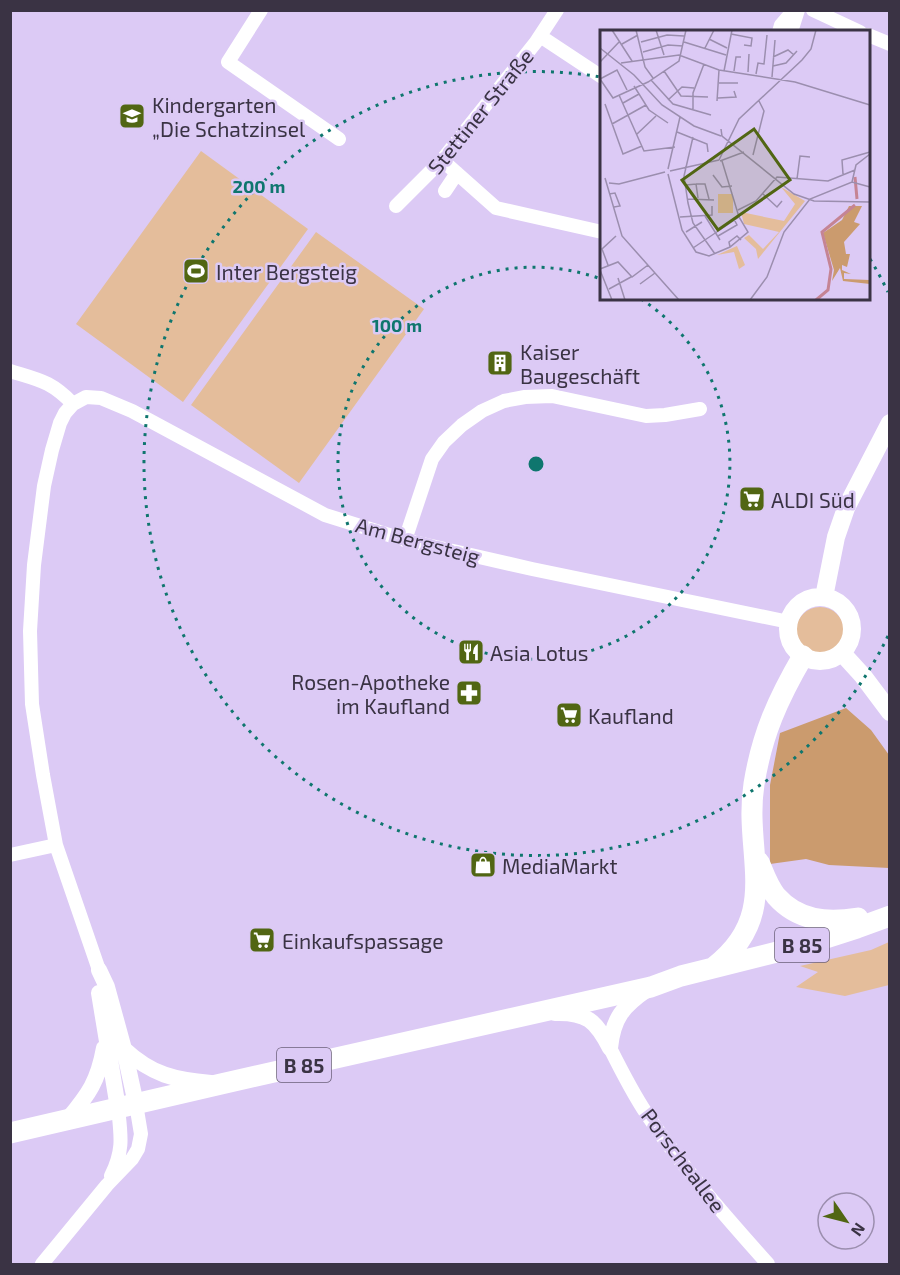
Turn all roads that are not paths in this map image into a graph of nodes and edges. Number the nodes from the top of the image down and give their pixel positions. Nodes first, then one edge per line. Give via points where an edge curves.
1 (261, 10) edge
2 (557, 10) edge
3 (796, 10) edge
4 (813, 10) edge
5 (780, 30) edge
6 (791, 30) edge
7 (857, 30) edge
8 (540, 36) junction
9 (870, 36) edge
10 (890, 44) edge
11 (600, 76) edge
12 (339, 139) dead end
13 (442, 160) junction
14 (457, 173) junction
15 (445, 191) dead end
16 (396, 206) dead end
17 (600, 232) edge
18 (10, 371) edge
19 (72, 404) junction
20 (700, 409) dead end
21 (890, 423) edge
22 (405, 540) junction
23 (824, 597) junction
24 (789, 621) junction
25 (842, 652) junction
26 (803, 656) junction
27 (890, 712) edge
28 (56, 845) junction
29 (754, 851) junction
30 (10, 855) edge
31 (890, 914) edge
32 (890, 926) edge
33 (713, 968) junction
34 (99, 970) junction
35 (654, 986) junction
36 (537, 1013) junction
37 (106, 1038) junction
38 (610, 1048) junction
39 (124, 1049) junction
40 (221, 1084) junction
41 (127, 1106) junction
42 (68, 1119) junction
43 (10, 1133) edge
44 (107, 1185) junction
45 (42, 1264) edge
46 (768, 1264) edge

1 - 12 street via 228,62
2 - 8 street, Stettiner Straße
3 - 5 street
3 - 6 street
4 - 7 street
8 - 11 street
8 - 13 street, Stettiner Straße
9 - 10 street
13 - 14 street
13 - 16 street, Stettiner Straße
14 - 15 street
14 - 17 street via 496,208
18 - 19 street via 49,383
19 - 22 street, Am Bergsteig via 86,397 102,398 325,515
19 - 28 street via 60,423 44,486 30,631 32,704
20 - 22 street via 646,416 552,396 504,401 482,411 444,442 432,459
21 - 23 main road via 846,508
22 - 24 street, Am Bergsteig
23 - 24 main road via 797,606
23 - 25 main road via 844,608 850,617 851,638
24 - 26 main road via 789,636
25 - 26 main road via 829,660
25 - 27 main road
26 - 29 main road via 777,704 760,753 751,818
28 - 30 street
28 - 34 street
29 - 31 main road via 775,895 791,910 834,921
29 - 33 main road via 757,881 752,915 732,950
31 - 33 main road, B 85 via 801,946
32 - 35 main road, B 85 via 802,955 685,983
33 - 35 main road, B 85
34 - 37 street
34 - 39 street
35 - 36 main road, B 85
35 - 38 street via 623,1010 611,1034
36 - 38 street via 584,1016
36 - 40 main road, B 85
37 - 41 street
37 - 42 street via 93,1086
38 - 46 street, Porscheallee via 660,1132
39 - 40 street via 137,1061 167,1076
39 - 41 street
40 - 41 main road, B 85
41 - 42 main road, B 85
41 - 44 street via 120,1155
41 - 44 street via 141,1134 138,1149
42 - 43 main road, B 85
44 - 45 street

